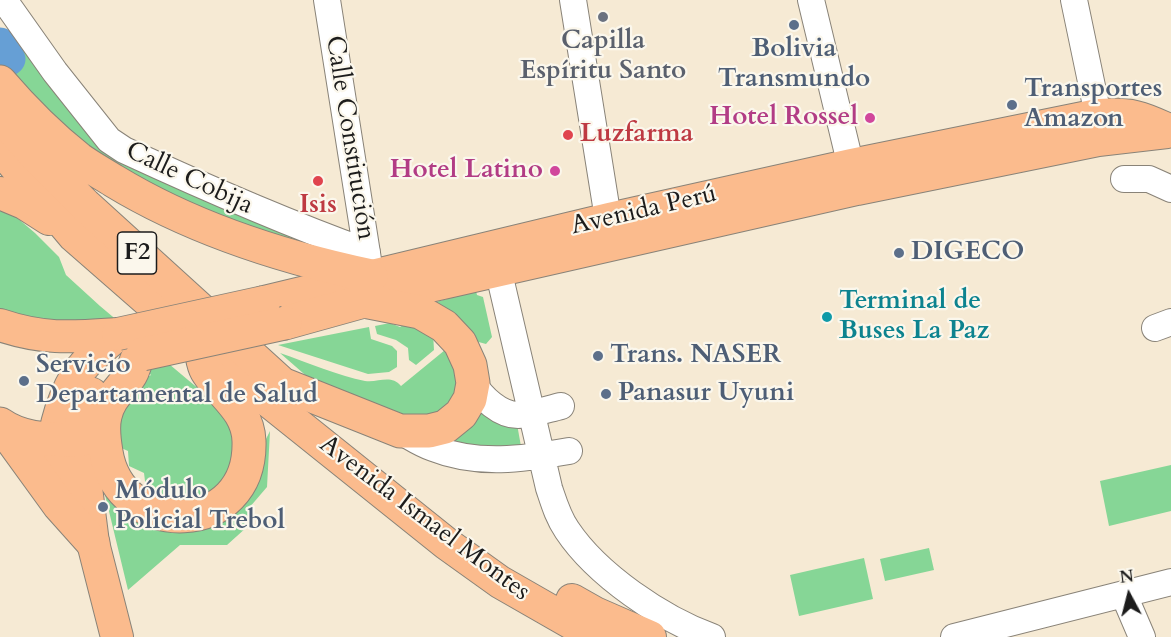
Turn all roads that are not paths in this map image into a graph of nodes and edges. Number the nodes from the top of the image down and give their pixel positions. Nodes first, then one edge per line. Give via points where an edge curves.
1 (4, 0) edge
2 (327, 0) edge
3 (573, 0) edge
4 (811, 0) edge
5 (1074, 0) edge
6 (0, 82) edge
7 (0, 115) edge
8 (1098, 127) junction
9 (1171, 131) edge
10 (0, 148) edge
11 (854, 177) junction
12 (1124, 179) dead end
13 (1171, 189) edge
14 (0, 193) edge
15 (610, 231) junction
16 (74, 236) junction
17 (495, 258) junction
18 (367, 276) junction
19 (0, 325) edge
20 (201, 347) junction
21 (133, 348) junction
22 (472, 383) junction
23 (282, 384) junction
24 (561, 406) dead end
25 (533, 412) junction
26 (0, 425) edge
27 (400, 431) junction
28 (66, 439) junction
29 (569, 451) dead end
30 (542, 456) junction
31 (93, 543) junction
32 (1171, 582) edge
33 (1124, 595) junction
34 (122, 631) edge
35 (596, 637) edge
36 (650, 637) edge
37 (712, 637) edge
38 (954, 637) edge
39 (1142, 637) edge

1 - 18 street, Calle Cobija via 109,140 226,198 298,227
2 - 18 street, Calle Constitución
3 - 15 street
4 - 11 street
5 - 8 street
6 - 18 highway via 47,132 81,160 148,201 231,238 309,263
7 - 23 highway, F2 via 85,205
8 - 9 main road, Avenida Perú via 1122,113
8 - 11 main road, Avenida Perú
10 - 16 main road, F2
11 - 15 main road, Avenida Perú
12 - 13 street via 1149,179
14 - 16 main road via 24,203
15 - 17 main road, Avenida Perú
16 - 20 main road, F2
17 - 18 main road, Avenida Perú
17 - 25 street
18 - 21 highway, Avenida Perú, bridge via 275,312
18 - 22 highway, F2 via 453,334 466,352
19 - 21 main road via 26,334
20 - 21 highway via 207,372 244,418 249,438 246,470 235,492 220,505 184,516 152,511 135,502 117,483 107,460 105,415 114,394 131,374
20 - 35 main road, Avenida Ismael Montes via 447,544 500,582
21 - 28 highway, Avenida Perú via 104,374
22 - 25 street via 486,399 508,412
22 - 27 highway, F2 via 470,399 461,414 445,427
23 - 27 highway, F2
23 - 36 main road, Avenida Ismael Montes via 453,523 513,566 595,613
24 - 25 street
25 - 30 street
26 - 28 highway via 31,438
26 - 31 highway via 59,505
27 - 30 street via 432,448 476,459
28 - 31 main road via 54,466 59,485
29 - 30 street
30 - 37 street via 556,511 596,564 656,609
31 - 34 main road
32 - 33 street
33 - 38 street
33 - 39 street

